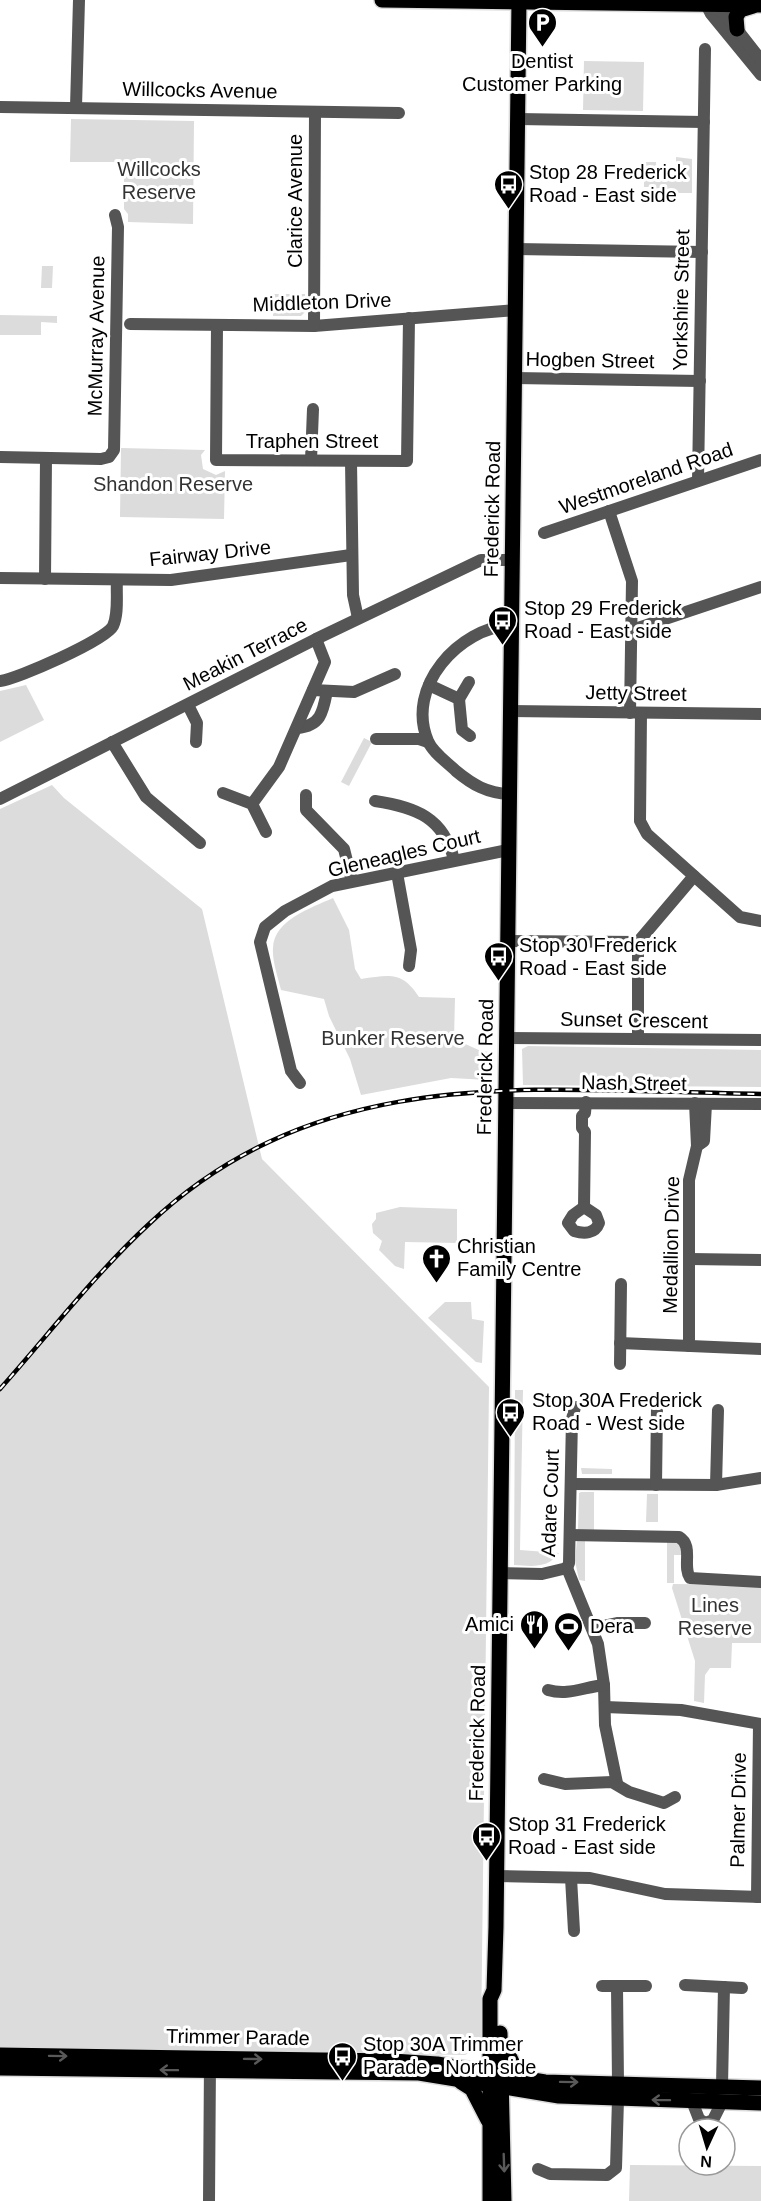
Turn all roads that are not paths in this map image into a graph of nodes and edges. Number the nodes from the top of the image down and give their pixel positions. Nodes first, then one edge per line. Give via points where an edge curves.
1 (79, 0) edge
2 (382, 0) edge
3 (519, 1) edge
4 (706, 2) edge
5 (758, 5) edge
6 (737, 29) junction
7 (705, 49) dead end
8 (761, 60) edge
9 (761, 75) edge
10 (0, 107) edge
11 (76, 107) junction
12 (315, 112) junction
13 (399, 113) dead end
14 (518, 120) junction
15 (704, 122) junction
16 (115, 216) dead end
17 (516, 249) junction
18 (702, 252) junction
19 (516, 310) junction
20 (410, 318) junction
21 (130, 324) dead end
22 (217, 325) junction
23 (314, 326) junction
24 (515, 378) junction
25 (700, 381) junction
26 (313, 409) dead end
27 (0, 458) edge
28 (46, 458) junction
29 (311, 460) junction
30 (761, 460) edge
31 (351, 461) junction
32 (698, 480) junction
33 (609, 511) junction
34 (544, 533) dead end
35 (351, 555) junction
36 (512, 560) junction
37 (0, 578) edge
38 (45, 579) junction
39 (117, 580) junction
40 (761, 587) edge
41 (358, 618) junction
42 (512, 626) junction
43 (632, 630) junction
44 (316, 639) junction
45 (395, 674) dead end
46 (0, 681) edge
47 (469, 682) dead end
48 (429, 685) junction
49 (313, 690) junction
50 (327, 691) junction
51 (459, 699) junction
52 (188, 705) junction
53 (510, 711) junction
54 (636, 713) junction
55 (761, 714) edge
56 (297, 728) junction
57 (470, 736) dead end
58 (376, 739) dead end
59 (112, 742) junction
60 (196, 742) dead end
61 (428, 742) junction
62 (224, 793) dead end
63 (509, 794) junction
64 (306, 795) dead end
65 (0, 799) edge
66 (375, 801) dead end
67 (252, 804) junction
68 (266, 832) dead end
69 (200, 843) dead end
70 (508, 850) junction
71 (454, 860) junction
72 (397, 873) junction
73 (694, 876) junction
74 (352, 881) junction
75 (761, 921) edge
76 (508, 941) junction
77 (638, 942) junction
78 (409, 966) dead end
79 (507, 1038) junction
80 (638, 1039) junction
81 (761, 1040) edge
82 (300, 1083) dead end
83 (506, 1103) junction
84 (700, 1104) junction
85 (761, 1104) edge
86 (585, 1107) junction
87 (584, 1207) dead end
88 (690, 1259) junction
89 (761, 1260) edge
90 (621, 1284) dead end
91 (620, 1343) junction
92 (689, 1346) junction
93 (761, 1349) edge
94 (620, 1364) dead end
95 (575, 1407) dead end
96 (657, 1408) dead end
97 (718, 1410) dead end
98 (761, 1478) edge
99 (571, 1484) junction
100 (656, 1485) junction
101 (716, 1485) junction
102 (570, 1535) junction
103 (567, 1568) junction
104 (500, 1573) junction
105 (761, 1582) edge
106 (645, 1623) dead end
107 (593, 1628) junction
108 (604, 1685) junction
109 (548, 1690) dead end
110 (606, 1707) junction
111 (760, 1724) edge
112 (544, 1779) dead end
113 (617, 1783) junction
114 (675, 1797) dead end
115 (759, 1809) edge
116 (496, 1876) junction
117 (571, 1878) junction
118 (759, 1897) edge
119 (574, 1931) dead end
120 (685, 1985) dead end
121 (602, 1986) dead end
122 (617, 1986) junction
123 (646, 1986) dead end
124 (724, 1987) junction
125 (742, 1988) dead end
126 (495, 2043) junction
127 (0, 2055) edge
128 (437, 2064) junction
129 (210, 2065) junction
130 (0, 2068) edge
131 (520, 2079) junction
132 (460, 2081) junction
133 (496, 2081) junction
134 (618, 2083) junction
135 (722, 2086) junction
136 (761, 2088) edge
137 (536, 2094) junction
138 (618, 2099) junction
139 (692, 2101) junction
140 (722, 2102) junction
141 (761, 2103) edge
142 (497, 2125) junction
143 (538, 2169) dead end
144 (209, 2201) edge
145 (490, 2201) edge
146 (504, 2201) edge

1 - 11 street
2 - 3 main road
3 - 4 main road
3 - 14 main road, Frederick Road
4 - 5 main road
4 - 6 street via 725,14
4 - 9 street via 711,14
5 - 6 main road via 740,10
6 - 8 street
7 - 15 street, Yorkshire Street
10 - 11 street, Willcocks Avenue
11 - 12 street, Willcocks Avenue
12 - 13 street, Willcocks Avenue
12 - 23 street, Clarice Avenue
14 - 15 street
14 - 17 main road, Frederick Road
15 - 18 street, Yorkshire Street
16 - 28 street, McMurray Avenue via 118,227 114,450 110,457
17 - 18 street
17 - 19 main road, Frederick Road
18 - 25 street, Yorkshire Street
19 - 20 street, Middleton Drive
19 - 24 main road, Frederick Road
20 - 23 street, Middleton Drive
20 - 31 street, Traphen Street via 407,461
21 - 22 street, Middleton Drive
22 - 23 street, Middleton Drive
22 - 29 street, Traphen Street via 216,460
24 - 25 street, Hogben Street
24 - 36 main road, Frederick Road
25 - 32 street, Yorkshire Street
26 - 29 street
27 - 28 street
28 - 38 street
29 - 31 street, Traphen Street
30 - 32 street, Westmoreland Road
31 - 35 street
32 - 33 street, Westmoreland Road
33 - 34 street, Westmoreland Road
33 - 43 street via 632,581
35 - 39 street, Fairway Drive via 171,580
35 - 41 street
36 - 41 street, Meakin Terrace via 481,560
36 - 42 main road, Frederick Road
37 - 38 street, Fairway Drive
38 - 39 street, Fairway Drive
39 - 46 street via 112,629 59,658
40 - 43 street
41 - 44 street, Meakin Terrace
42 - 48 street via 491,628 458,645
42 - 53 main road, Frederick Road
43 - 54 street
44 - 49 street via 325,662
44 - 52 street, Meakin Terrace
45 - 50 street via 354,692
47 - 51 street
48 - 51 street
48 - 61 street via 424,723
49 - 50 street
49 - 56 street
50 - 56 street via 322,717 309,727
51 - 57 street via 462,730
52 - 59 street, Meakin Terrace
52 - 60 street via 197,723
53 - 54 street, Jetty Street
53 - 63 main road, Frederick Road
54 - 55 street, Jetty Street
54 - 73 street via 640,821 647,834
56 - 67 street via 279,767
58 - 61 street
59 - 65 street, Meakin Terrace
59 - 69 street via 146,796
61 - 63 street via 474,785
62 - 67 street
63 - 70 main road, Frederick Road
64 - 74 street via 306,810 344,849
66 - 71 street via 399,804 426,817 449,840
67 - 68 street
70 - 71 street, Gleneagles Court
70 - 76 main road, Frederick Road
71 - 72 street, Gleneagles Court
72 - 74 street, Gleneagles Court
72 - 78 street via 411,948
73 - 75 street via 740,917
73 - 77 street
74 - 82 street, Gleneagles Court via 324,890 285,911 266,927 260,938 291,1071
76 - 77 street
76 - 79 main road, Frederick Road
77 - 80 street
79 - 80 street, Sunset Crescent
79 - 83 main road, Frederick Road
80 - 81 street, Sunset Crescent
83 - 86 street, Nash Street
83 - 104 main road, Frederick Road
84 - 85 street, Nash Street
84 - 86 street, Nash Street
84 - 88 street, Medallion Drive via 704,1141 697,1146 689,1180
86 - 87 street
88 - 89 street
88 - 92 street, Medallion Drive
90 - 91 street
91 - 92 street
91 - 94 street
92 - 93 street
95 - 99 street, Adare Court
96 - 100 street
97 - 101 street
98 - 101 street
99 - 100 street
99 - 102 street, Adare Court
100 - 101 street
102 - 103 street, Adare Court
102 - 105 street via 679,1537 686,1543 690,1578
103 - 104 street, Adare Court via 542,1574
103 - 107 street
104 - 116 main road, Frederick Road
106 - 107 street
107 - 108 street
108 - 109 street via 565,1694
108 - 110 street
110 - 111 street via 681,1710
110 - 113 street via 605,1725
111 - 115 street, Palmer Drive
112 - 113 street via 565,1784
113 - 114 street via 629,1792 664,1803
115 - 118 street, Palmer Drive
116 - 117 street
116 - 126 main road, Frederick Road via 494,1990 490,1999
117 - 118 street via 596,1878 665,1894
117 - 119 street
120 - 124 street
121 - 122 street
122 - 123 street
122 - 134 street
124 - 125 street
124 - 135 street
126 - 128 main road via 481,2059
126 - 131 main road
126 - 133 main road, Frederick Road
127 -> 129 main road, Trimmer Parade
129 -> 128 main road, Trimmer Parade
128 - 133 main road, Trimmer Parade
129 -> 130 main road, Trimmer Parade
129 - 132 main road, Trimmer Parade via 419,2073
129 - 144 street
131 - 133 main road, Trimmer Parade
131 -> 134 main road, Trimmer Parade
132 - 133 main road, Trimmer Parade
132 - 142 main road via 472,2089
133 - 137 main road, Trimmer Parade
133 - 142 main road, Frederick Road
134 - 135 main road, Trimmer Parade
135 - 136 main road, Trimmer Parade
137 - 138 main road, Trimmer Parade
137 - 142 main road via 513,2104
139 -> 138 main road, Trimmer Parade
138 - 143 street via 613,2172 550,2174
139 - 140 main road, Trimmer Parade
139 - 140 street via 699,2119 705,2123 713,2120
140 - 141 main road, Trimmer Parade
142 - 145 main road, Frederick Road
142 -> 146 main road, Frederick Road

